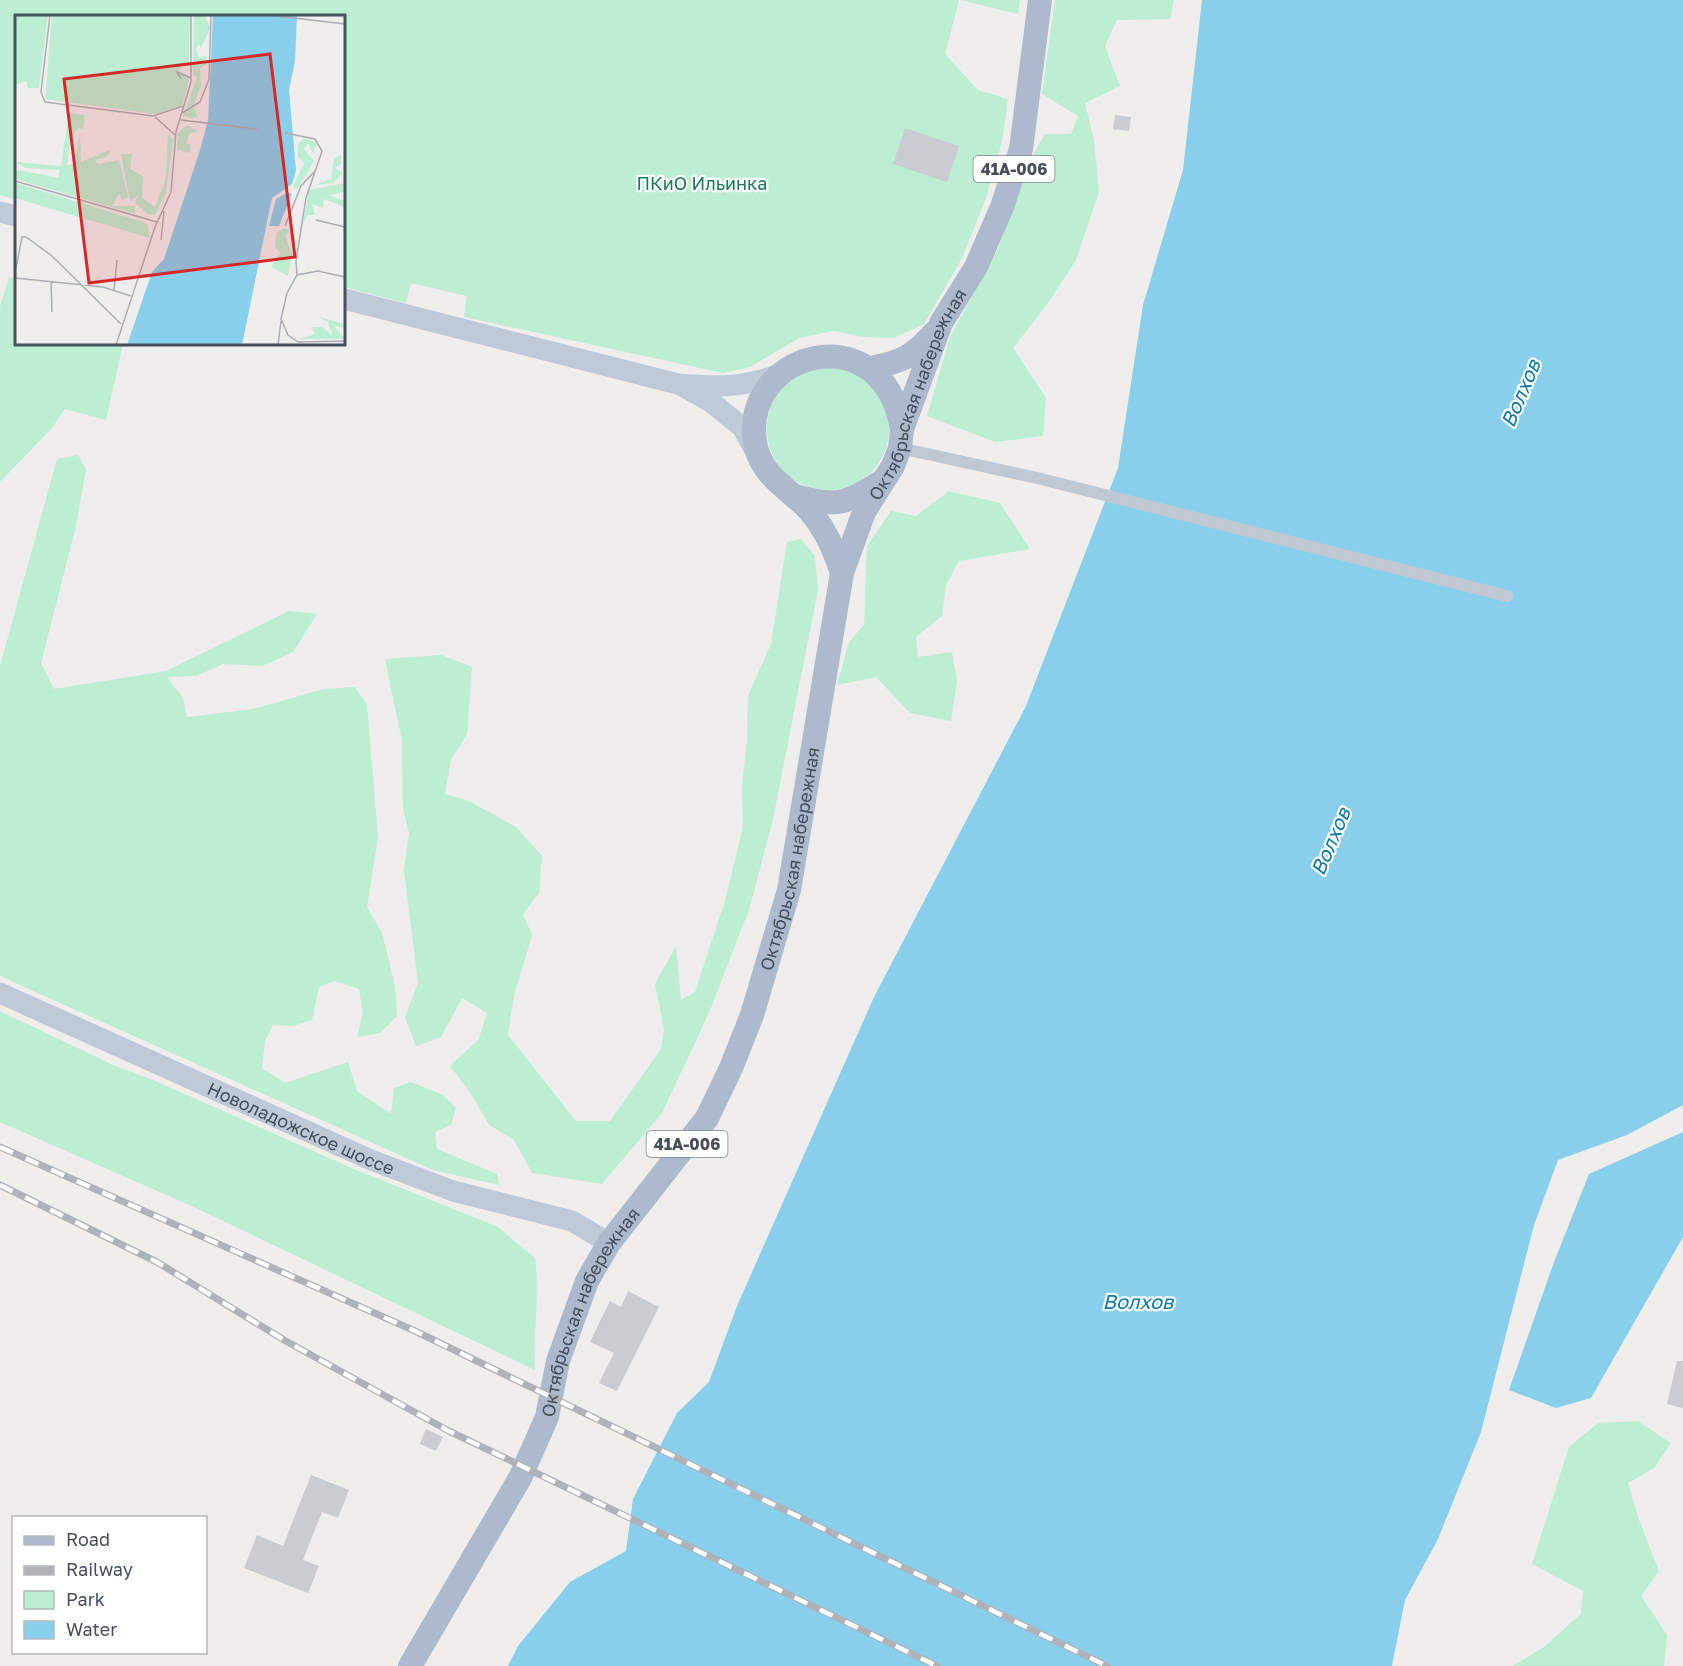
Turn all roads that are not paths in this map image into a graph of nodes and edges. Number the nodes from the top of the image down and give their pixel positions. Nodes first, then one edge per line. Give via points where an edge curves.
1 (1040, 0) edge
2 (0, 212) edge
3 (15, 216) edge
4 (345, 299) edge
5 (941, 323) junction
6 (870, 368) junction
7 (778, 375) junction
8 (678, 384) junction
9 (901, 439) junction
10 (767, 471) junction
11 (882, 481) junction
12 (795, 496) junction
13 (842, 573) junction
14 (1508, 597) dead end
15 (0, 993) edge
16 (609, 1243) junction
17 (410, 1666) edge

1 - 5 main road, Октябрьская набережная / 41А-006 via 1021,149 976,267
2 - 3 main road
4 - 8 main road
5 - 6 main road via 918,352 896,363
5 - 9 main road, Октябрьская набережная / 41А-006
6 - 7 main road via 848,358 823,356 799,362
6 - 9 main road via 887,385 898,405
7 - 8 main road via 747,385
7 - 10 main road via 762,396 754,421 756,447
8 - 10 main road via 711,402 742,427
9 - 11 main road, Октябрьская набережная / 41А-006 via 893,466
9 - 14 street via 1037,478
10 - 12 main road
11 - 12 main road via 856,499 825,504
11 - 13 main road, Октябрьская набережная / 41А-006 via 864,512
12 - 13 main road via 823,528
13 - 16 main road, Октябрьская набережная / 41А-006 via 789,890 752,1015 707,1118
15 - 16 main road, Новоладожское шоссе via 371,1160 453,1191 572,1221
16 - 17 main road, Октябрьская набережная / 41А-006 via 587,1281 572,1319 558,1361 547,1417 520,1478

